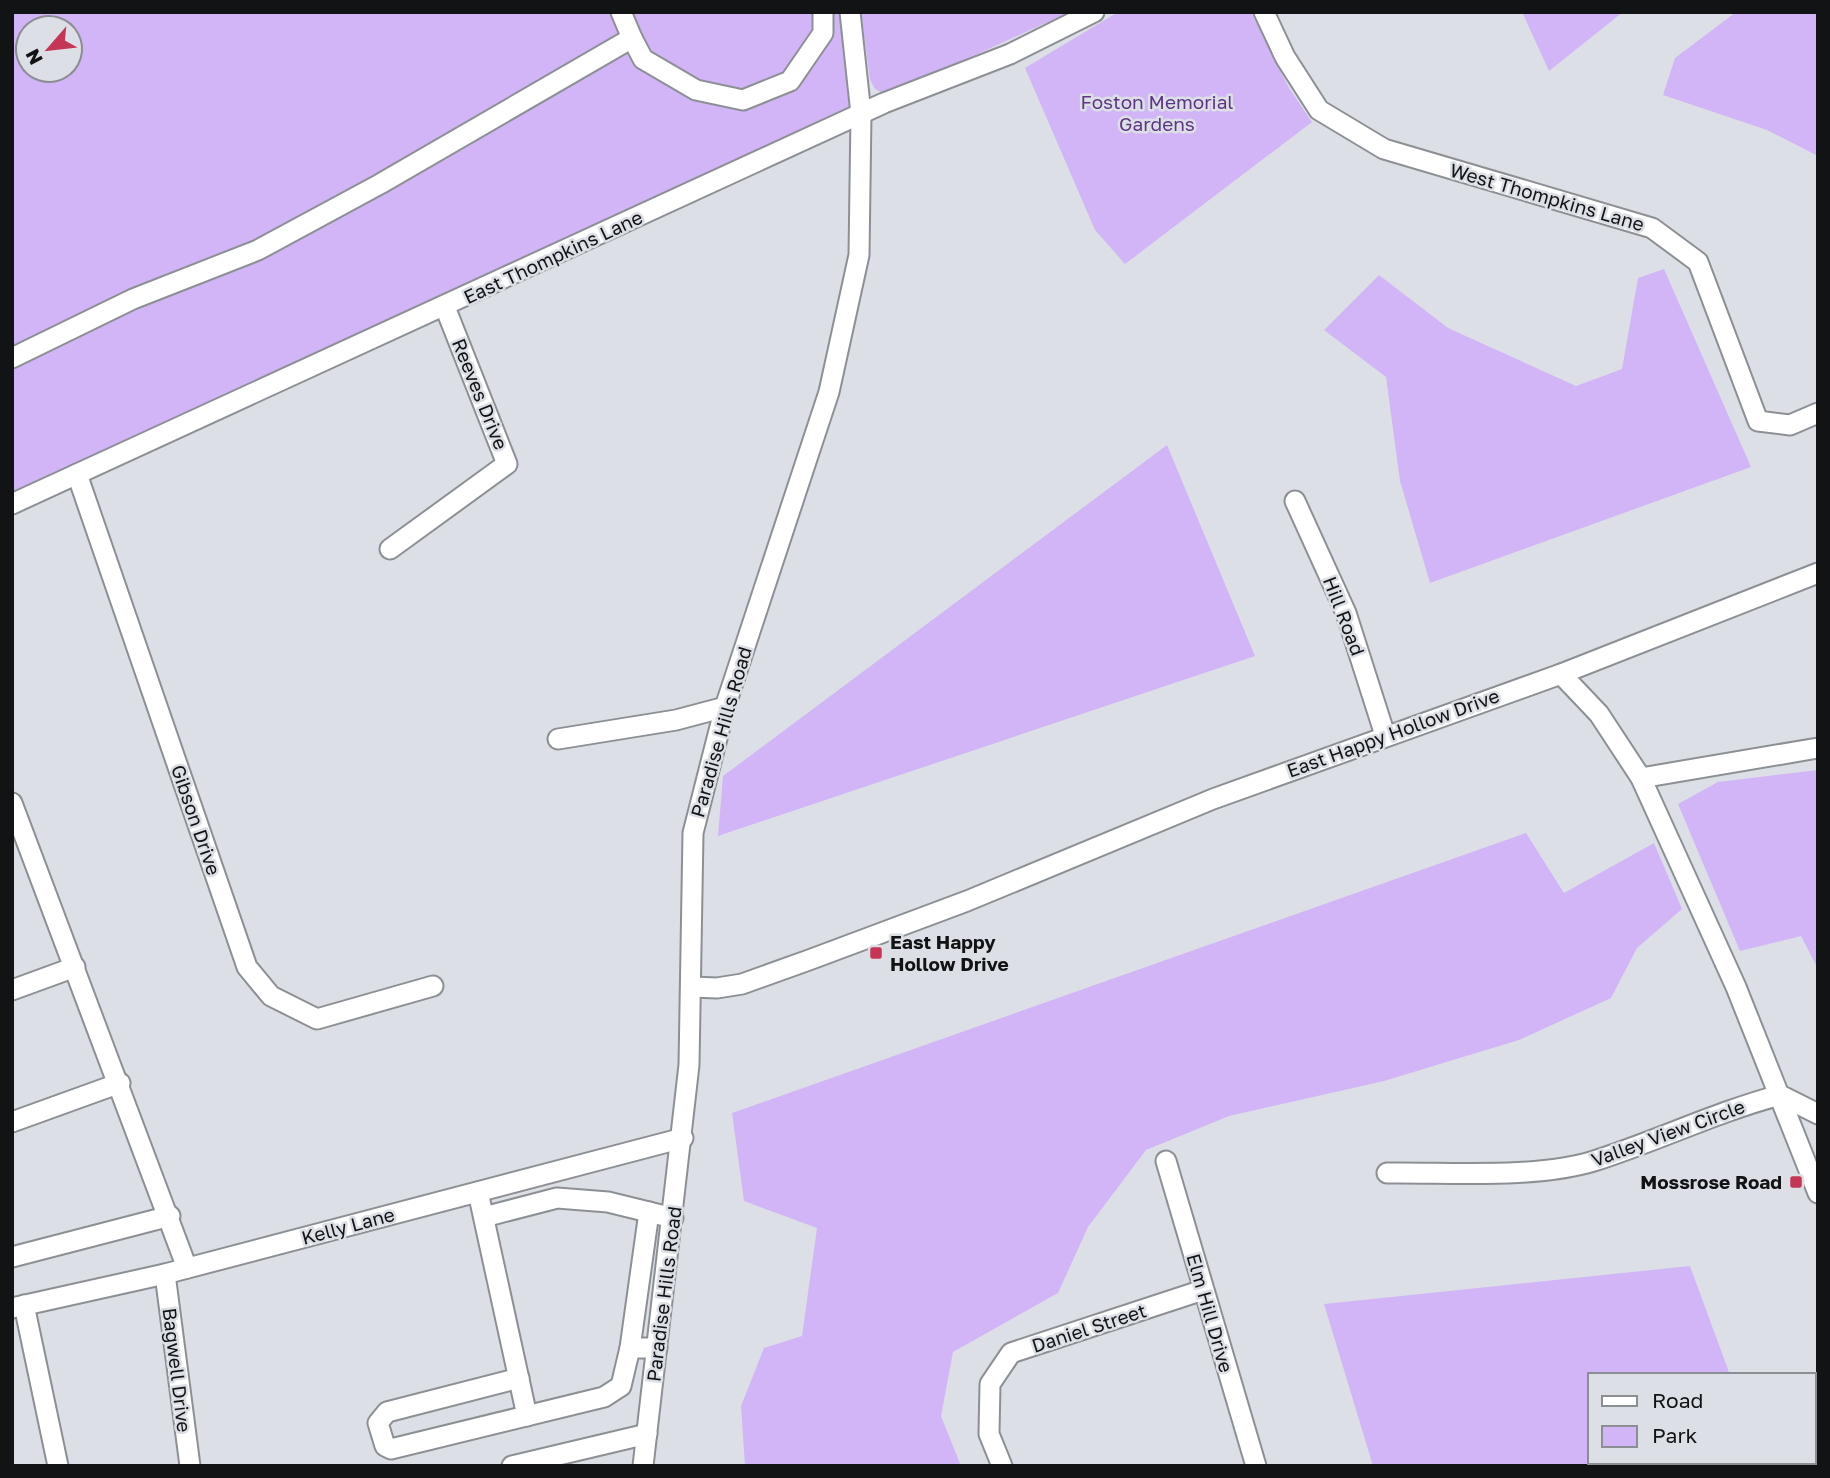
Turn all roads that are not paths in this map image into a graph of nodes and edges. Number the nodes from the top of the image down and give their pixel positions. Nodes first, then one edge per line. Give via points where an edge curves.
1 (621, 12) edge
2 (823, 12) edge
3 (850, 12) edge
4 (1094, 12) edge
5 (1264, 12) edge
6 (632, 38) junction
7 (861, 114) junction
8 (445, 307) junction
9 (12, 358) edge
10 (1818, 413) edge
11 (77, 474) junction
12 (1295, 501) dead end
13 (12, 504) edge
14 (390, 549) dead end
15 (1818, 573) edge
16 (1561, 674) junction
17 (725, 707) junction
18 (1385, 735) junction
19 (558, 739) dead end
20 (1818, 748) edge
21 (1641, 778) junction
22 (12, 803) edge
23 (75, 967) junction
24 (433, 986) dead end
25 (692, 987) junction
26 (12, 990) edge
27 (120, 1083) junction
28 (1780, 1095) junction
29 (1818, 1114) edge
30 (12, 1122) edge
31 (683, 1138) junction
32 (1166, 1161) dead end
33 (1387, 1173) dead end
34 (478, 1192) junction
35 (1818, 1193) edge
36 (649, 1212) junction
37 (170, 1216) junction
38 (484, 1217) junction
39 (673, 1218) junction
40 (12, 1257) edge
41 (187, 1268) junction
42 (165, 1274) junction
43 (641, 1275) junction
44 (666, 1278) junction
45 (1203, 1290) junction
46 (18, 1306) edge
47 (629, 1348) junction
48 (657, 1348) junction
49 (519, 1378) junction
50 (527, 1416) junction
51 (647, 1434) junction
52 (58, 1466) edge
53 (190, 1466) edge
54 (512, 1466) edge
55 (643, 1466) edge
56 (1002, 1466) edge
57 (1256, 1466) edge

1 - 6 street
2 - 6 street via 823,33 790,81 743,100 696,90 643,59
3 - 7 street, Paradise Hills Road
4 - 7 street, East Thompkins Lane via 1010,54
5 - 10 street, West Thompkins Lane via 1285,57 1319,110 1384,149 1652,228 1698,262 1758,421 1790,425
6 - 9 street via 258,250 133,299
7 - 8 street, East Thompkins Lane
7 - 17 street, Paradise Hills Road via 859,256 829,392
8 - 11 street, East Thompkins Lane
8 - 14 street, Reeves Drive via 507,464
11 - 13 street, East Thompkins Lane
11 - 24 street, Gibson Drive via 247,967 271,996 317,1019
12 - 18 street, Hill Road via 1346,613
15 - 16 street, East Happy Hollow Drive
16 - 18 street, East Happy Hollow Drive
16 - 21 street via 1599,714
17 - 19 street via 676,720
17 - 25 street, Paradise Hills Road via 693,833
18 - 25 street, East Happy Hollow Drive via 821,956 742,984
20 - 21 street
21 - 28 street
22 - 23 street
23 - 26 street
23 - 27 street
25 - 31 street, Paradise Hills Road
27 - 30 street
27 - 37 street
28 - 29 street
28 - 33 street, Valley View Circle via 1729,1109 1592,1161 1529,1170
28 - 35 street
31 - 34 street, Kelly Lane
31 - 39 street, Paradise Hills Road
32 - 45 street, Elm Hill Drive
34 - 38 street
34 - 41 street, Kelly Lane
36 - 38 street via 608,1202 556,1198
36 - 39 street
36 - 43 street
37 - 40 street
37 - 41 street
38 - 49 street
39 - 44 street, Paradise Hills Road
41 - 42 street, Kelly Lane
42 - 46 street, Kelly Lane
42 - 53 street, Bagwell Drive
43 - 44 street
43 - 47 street
44 - 48 street, Paradise Hills Road
45 - 56 street, Daniel Street via 1011,1353 990,1384 989,1434
45 - 57 street, Elm Hill Drive
46 - 52 street
47 - 48 street
47 - 50 street via 621,1386 615,1392
48 - 51 street, Paradise Hills Road
49 - 50 street
49 - 50 street via 387,1412 379,1423 385,1446 391,1448
51 - 54 street
51 - 55 street, Paradise Hills Road

